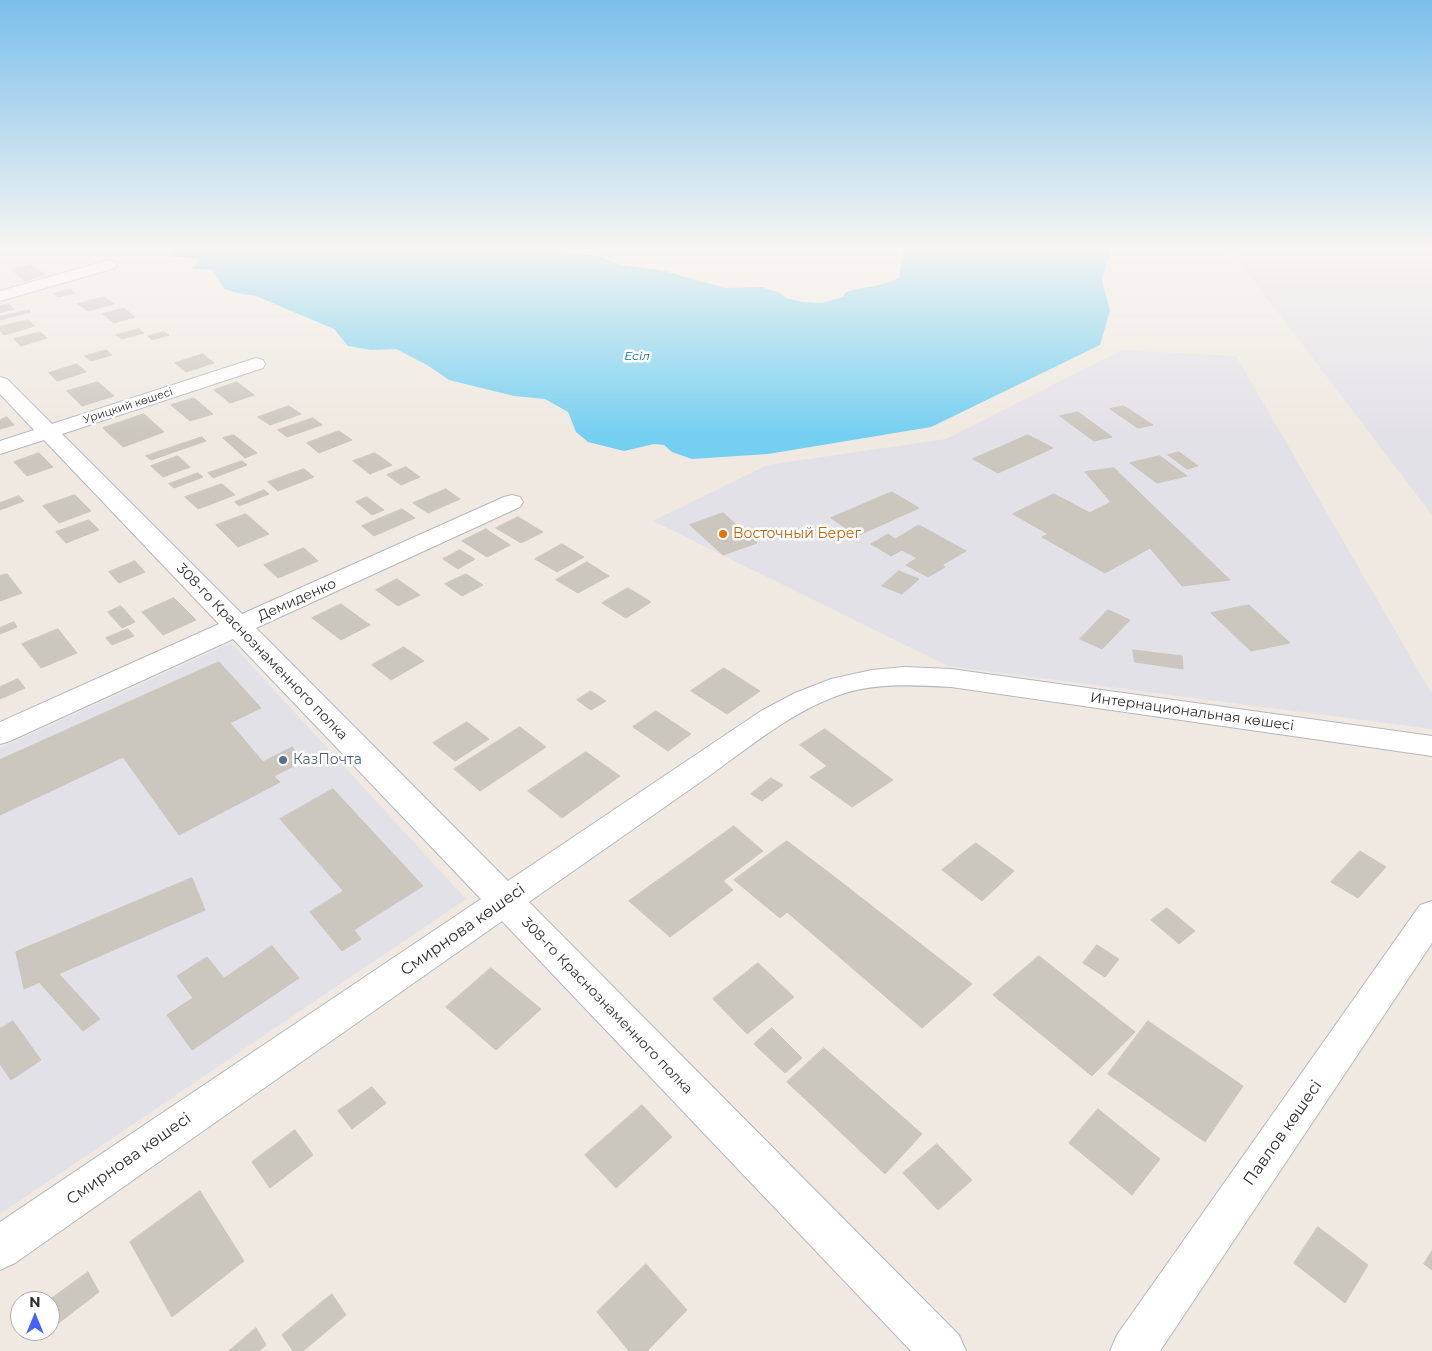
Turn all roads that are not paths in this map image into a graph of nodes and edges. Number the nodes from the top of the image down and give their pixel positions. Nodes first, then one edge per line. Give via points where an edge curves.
1 (256, 364) dead end
2 (0, 382) edge
3 (49, 433) junction
4 (0, 448) edge
5 (512, 502) dead end
6 (238, 627) junction
7 (951, 678) joint
8 (0, 734) edge
9 (1430, 746) edge
10 (505, 901) junction
11 (1432, 915) edge
12 (0, 1248) edge
13 (943, 1351) edge
14 (1133, 1351) edge

1 - 3 street, Урицкий көшесі
2 - 3 street, 308-го Краснознаменного полка
3 - 4 street, Урицкий көшесі
3 - 6 street, 308-го Краснознаменного полка
5 - 6 street, Демиденко
6 - 8 street, Демиденко
6 - 10 street, 308-го Краснознаменного полка
7 - 9 street, Интернациональная көшесі
7 - 10 street, Смирнова көшесі via 869,679 825,690 806,699 771,718
10 - 12 street, Смирнова көшесі
10 - 13 street, 308-го Краснознаменного полка
11 - 14 street, Павлов көшесі

